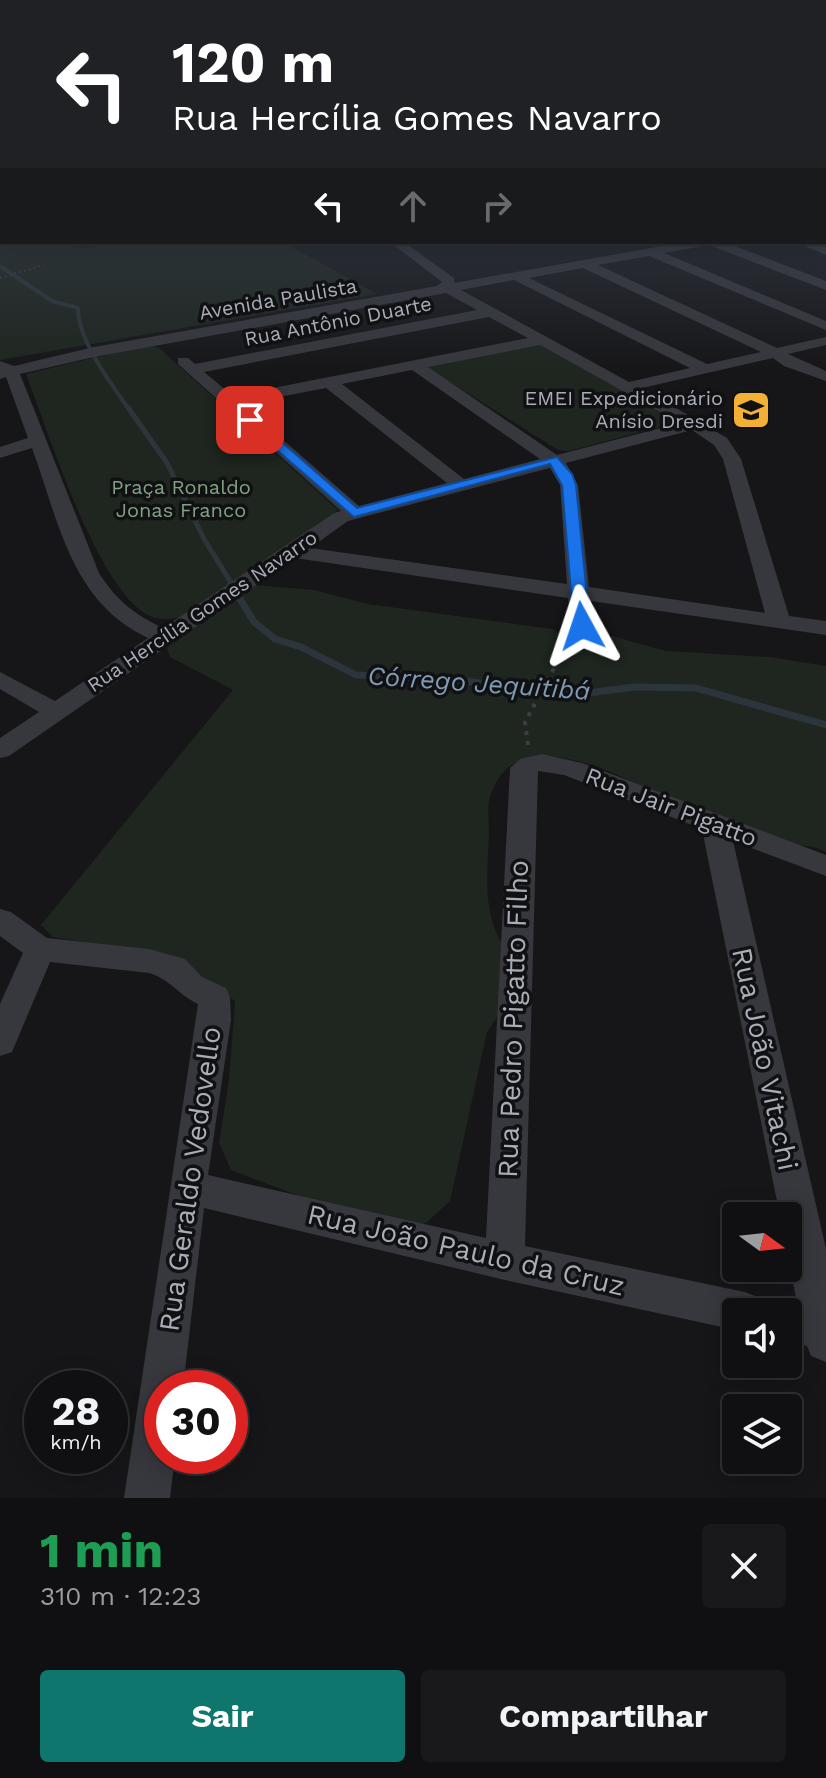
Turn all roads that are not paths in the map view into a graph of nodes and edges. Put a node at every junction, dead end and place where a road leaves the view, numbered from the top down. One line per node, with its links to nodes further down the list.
1 (398, 244): 10 (street)
2 (660, 244): 10 (street, Avenida Paulista)
3 (695, 244): 7 (street, Avenida Paulista)
4 (718, 244): 11 (street)
5 (807, 244): 6 (street)
6 (826, 251)
7 (650, 252): 8 (street, Avenida Paulista); 13 (street)
8 (585, 264): 9 (street, Avenida Paulista); 18 (street)
9 (517, 277): 10 (street, Avenida Paulista); 22 (street)
10 (445, 284): 12 (street); 14 (street, Avenida Paulista)
11 (826, 286)
12 (491, 312): 15 (street); 21 (street, Rua Antônio Duarte)
13 (826, 326)
14 (158, 337): 20 (street, Avenida Paulista); 21 (street)
15 (542, 340): 19 (street); 25 (street)
16 (826, 341): 18 (street)
17 (826, 354): 18 (street)
18 (782, 358): 22 (street); 23 (street); 26 (street)
19 (414, 365): 24 (street); 31 (street)
20 (3, 369): 29 (street)
21 (193, 369): 27 (street)
22 (705, 369): 25 (street)
23 (826, 376)
24 (329, 382): 27 (street); 32 (street)
25 (627, 387): 26 (street)
26 (647, 397): 28 (street)
27 (229, 402): 33 (street)
28 (695, 424): 31 (street, Rua Hercília Gomes Navarro); 36 (street)
29 (37, 441): 30 (street); 38 (street)
30 (0, 453)
31 (553, 460): 32 (street, Rua Hercília Gomes Navarro); 35 (street)
32 (459, 484): 33 (street, Rua Hercília Gomes Navarro)
33 (354, 512): 34 (street, Rua Hercília Gomes Navarro)
34 (290, 551): 35 (street); 38 (street, Rua Hercília Gomes Navarro)
35 (579, 592): 36 (street); 39 (street)
36 (779, 621): 37 (street)
37 (826, 628)
38 (163, 637): 41 (street, Rua Hercília Gomes Navarro)
39 (569, 646)
40 (0, 679): 41 (street)
41 (55, 711): 42 (street, Rua Hercília Gomes Navarro)
42 (0, 750)
43 (526, 770): 44 (street, Rua Jair Pigatto); 50 (street, Rua Pedro Pigatto Filho)
44 (715, 824): 45 (street, Rua Jair Pigatto); 52 (street, Rua João Vitachi)
45 (826, 866)
46 (0, 920): 47 (street, Rua Geraldo Vedovello)
47 (40, 949): 48 (street); 49 (street, Rua Geraldo Vedovello)
48 (0, 1042)
49 (187, 1187): 50 (street, Rua João Paulo da Cruz); 53 (street, Rua Geraldo Vedovello)
50 (505, 1261): 51 (street, Rua João Paulo da Cruz)
51 (722, 1307)
52 (812, 1330)
53 (147, 1498)

